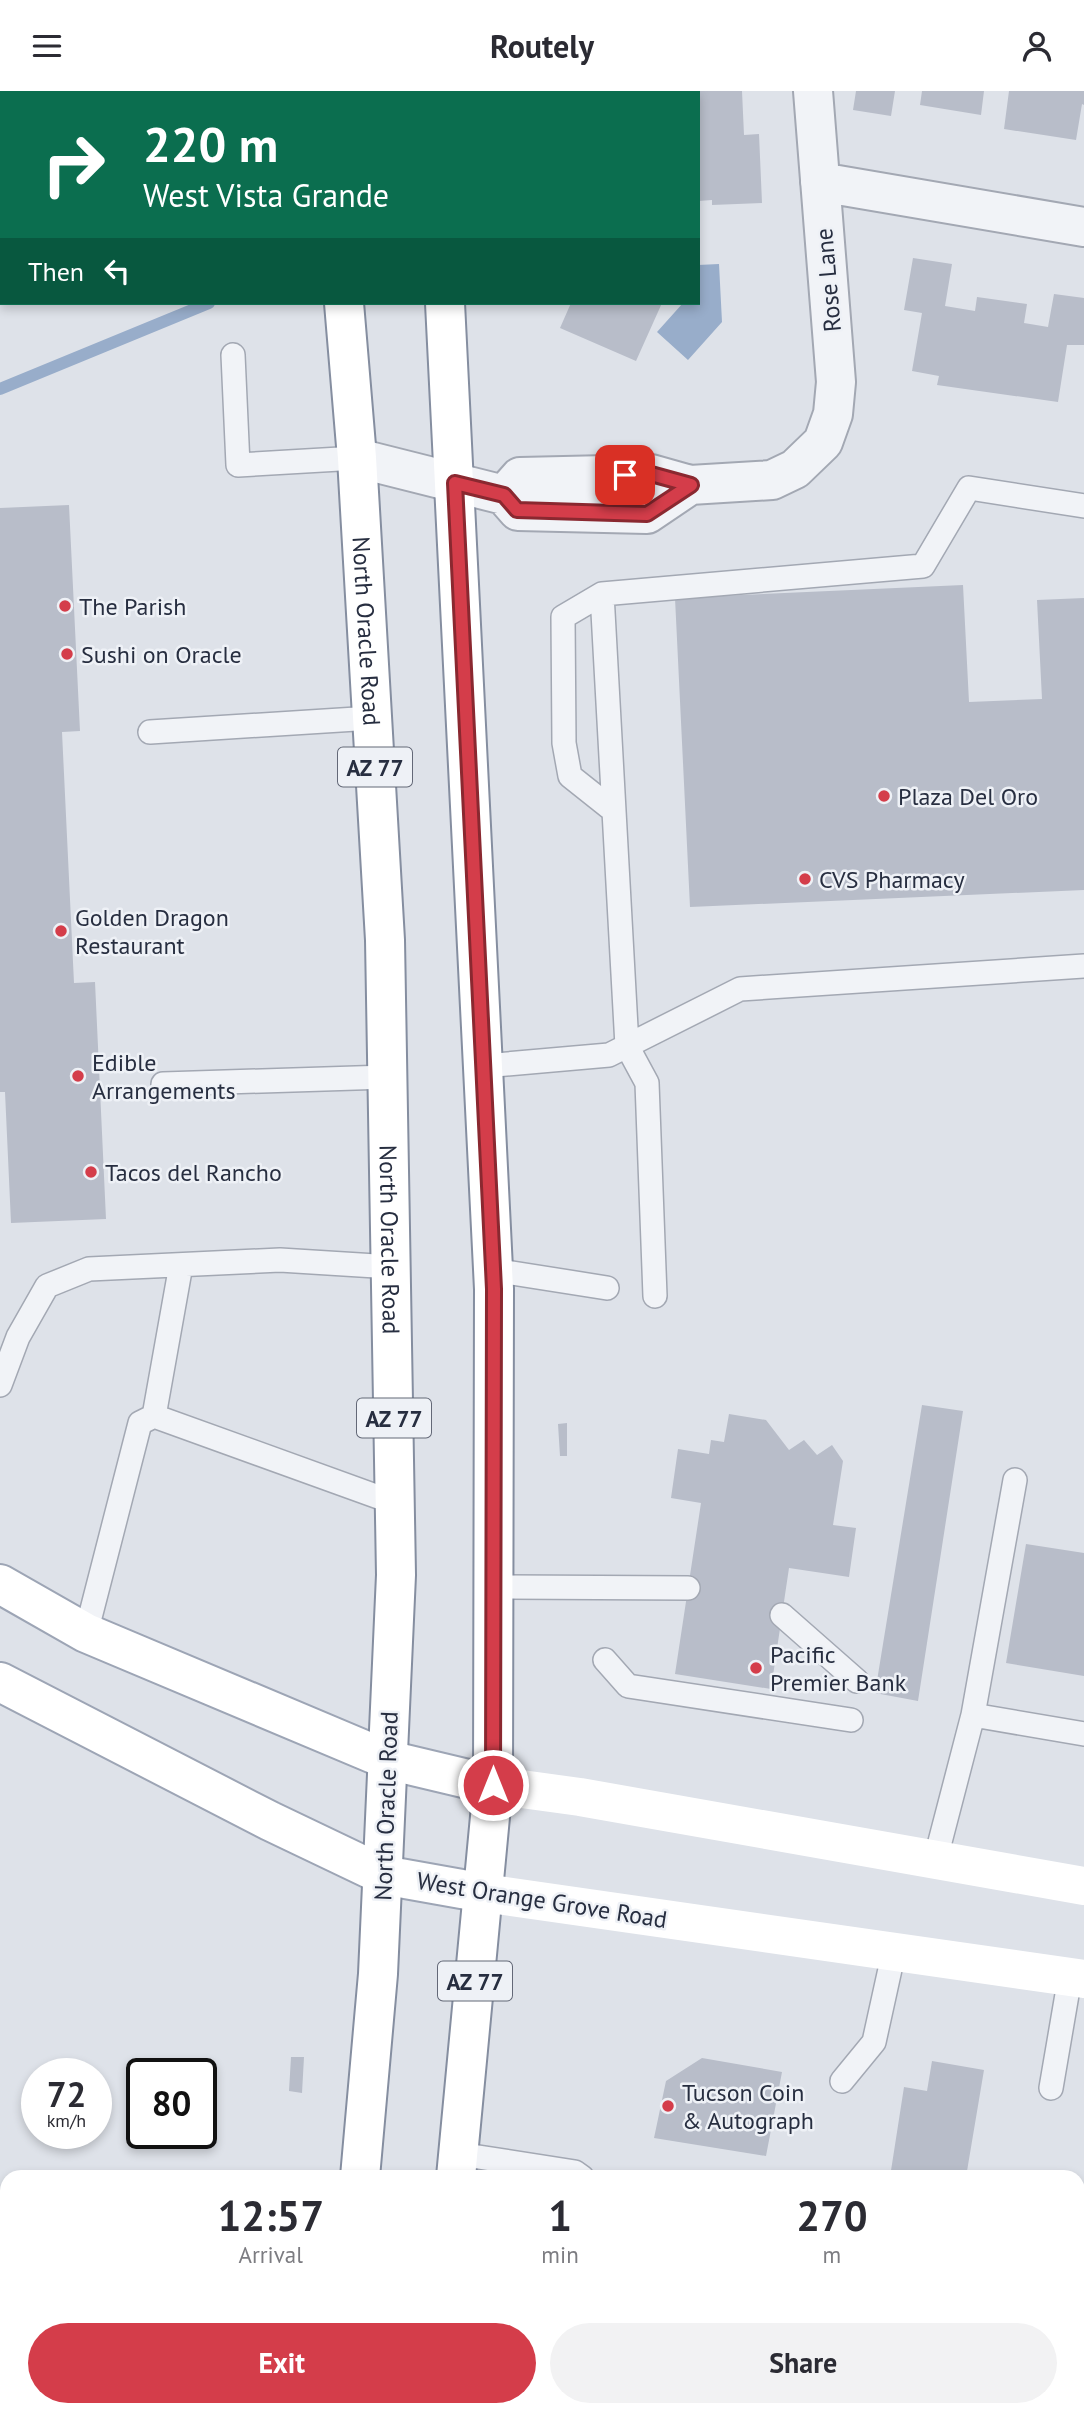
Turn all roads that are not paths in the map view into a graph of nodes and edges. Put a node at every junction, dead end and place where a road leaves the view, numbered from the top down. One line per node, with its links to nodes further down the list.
1 (813, 91): 2 (street, Rose Lane)
2 (820, 182): 3 (street); 8 (street, Rose Lane)
3 (1084, 226)
4 (344, 305): 7 (main road, North Oracle Road / AZ 77)
5 (445, 305): 8 (main road, AZ 77)
6 (233, 355): 7 (lane)
7 (357, 458): 8 (street); 11 (main road, North Oracle Road / AZ 77)
8 (455, 483): 16 (main road, AZ 77)
9 (1084, 506): 10 (lane)
10 (602, 594): 13 (lane); 13 (lane)
11 (372, 718): 12 (lane); 17 (main road, North Oracle Road / AZ 77)
12 (150, 732)
13 (614, 811): 15 (lane)
14 (1084, 966): 15 (lane)
15 (627, 1046): 16 (lane); 23 (lane)
16 (484, 1066): 21 (main road, AZ 77)
17 (387, 1077): 18 (lane); 20 (main road, North Oracle Road / AZ 77)
18 (163, 1084)
19 (181, 1265): 20 (lane); 24 (lane); 25 (lane)
20 (392, 1267): 27 (main road, North Oracle Road / AZ 77)
21 (494, 1270): 22 (lane); 29 (main road, AZ 77)
22 (607, 1289)
23 (655, 1296)
24 (0, 1385)
25 (154, 1416): 27 (lane); 32 (lane)
26 (1015, 1480): 36 (lane)
27 (395, 1503): 39 (main road, North Oracle Road / AZ 77)
28 (0, 1584): 32 (main road)
29 (493, 1587): 30 (lane); 40 (main road, AZ 77)
30 (688, 1588)
31 (782, 1615): 34 (lane)
32 (86, 1633): 39 (main road)
33 (605, 1660): 37 (lane)
34 (858, 1681)
35 (0, 1682): 42 (main road, West Orange Grove Road)
36 (973, 1715): 38 (lane); 41 (lane)
37 (851, 1720)
38 (1084, 1734)
39 (388, 1760): 40 (main road); 42 (main road, North Oracle Road / AZ 77)
40 (493, 1785): 41 (main road); 44 (main road, AZ 77)
41 (935, 1861): 43 (main road)
42 (383, 1875): 44 (main road, West Orange Grove Road); 50 (main road, North Oracle Road / AZ 77)
43 (1084, 1886)
44 (484, 1893): 45 (main road, West Orange Grove Road); 49 (main road, AZ 77)
45 (894, 1951): 46 (main road, West Orange Grove Road); 47 (lane)
46 (1077, 1977): 48 (lane)
47 (842, 2081)
48 (1051, 2088)
49 (458, 2165): 51 (lane)
50 (361, 2170)
51 (542, 2170)

